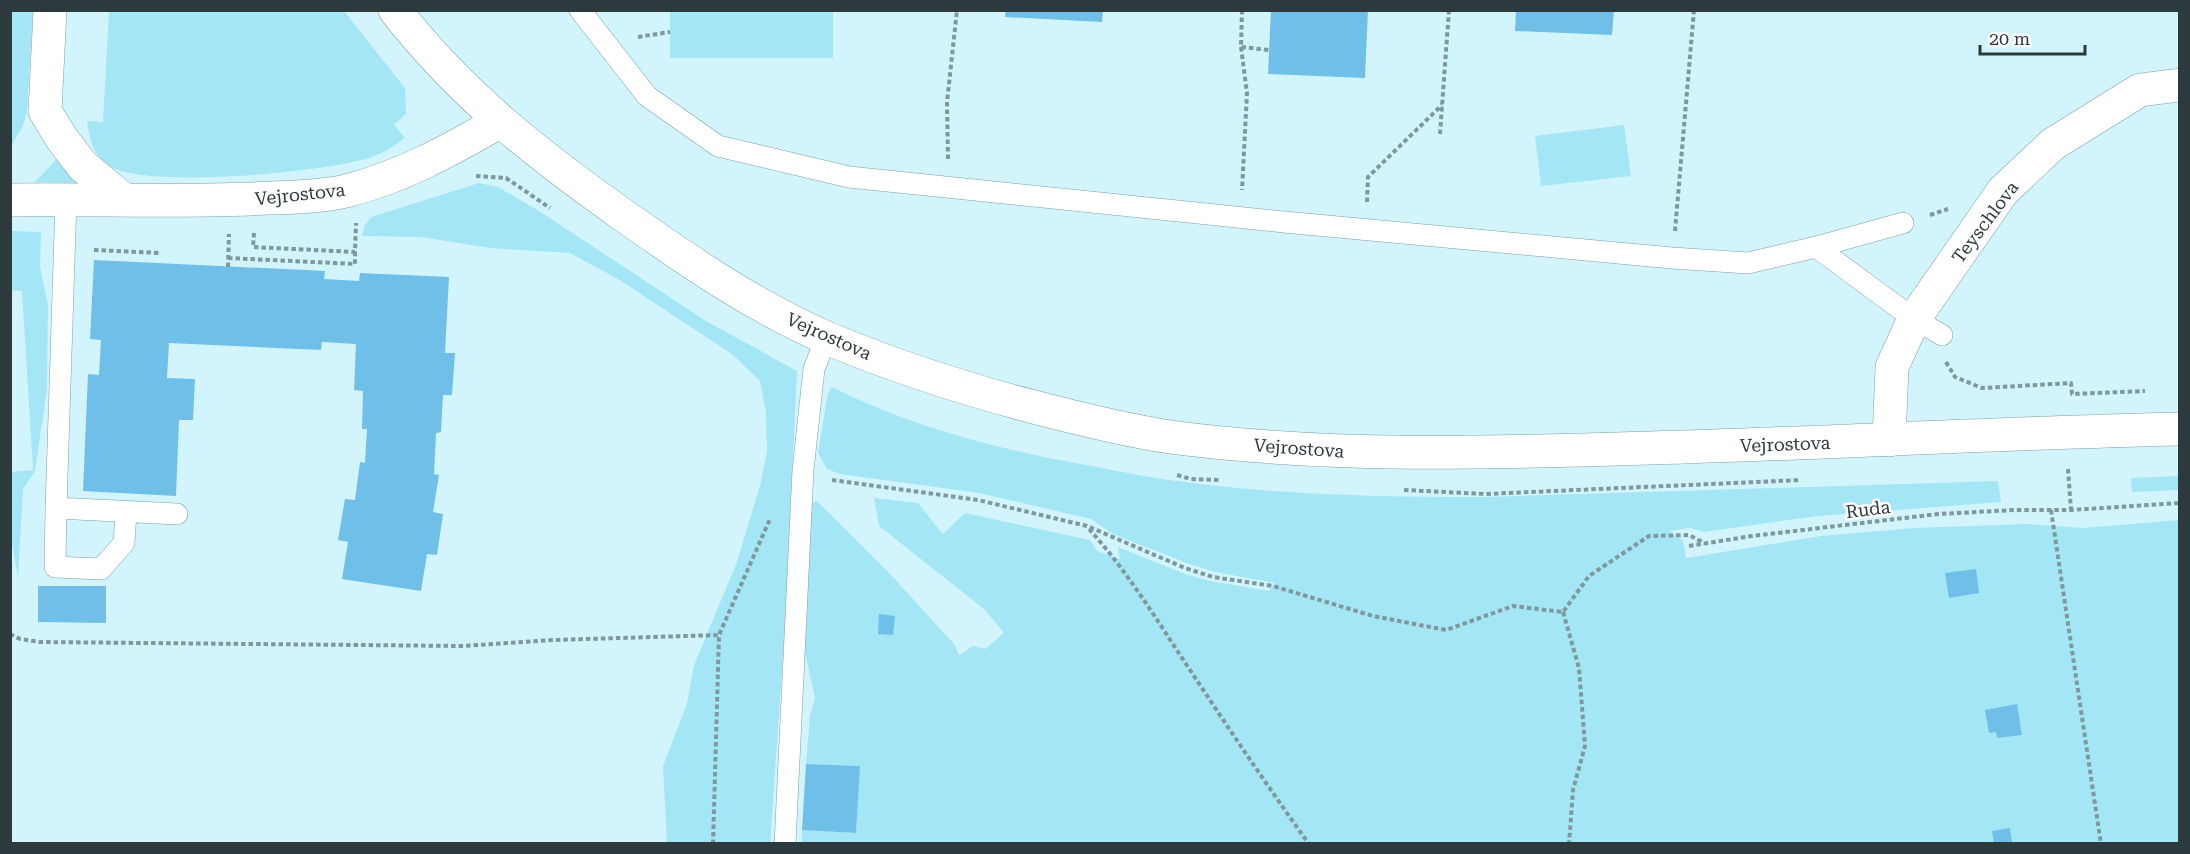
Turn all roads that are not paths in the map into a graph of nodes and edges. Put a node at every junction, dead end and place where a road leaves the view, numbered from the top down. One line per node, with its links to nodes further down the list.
1 (50, 10): 6 (street)
2 (395, 10): 5 (street, Vejrostova)
3 (580, 10): 10 (lane)
4 (2180, 85): 11 (street, Teyschlova)
5 (499, 122): 6 (street, Vejrostova); 13 (street, Vejrostova)
6 (123, 199): 8 (street, Vejrostova)
7 (10, 200): 8 (street, Vejrostova)
8 (66, 200): 16 (lane)
9 (1903, 223): 10 (lane)
10 (1816, 247): 11 (lane)
11 (1914, 319): 12 (lane); 15 (street, Teyschlova)
12 (1942, 335)
13 (826, 338): 15 (street, Vejrostova); 19 (lane)
14 (2180, 429): 15 (street, Vejrostova)
15 (1889, 440)
16 (56, 508): 17 (lane); 17 (lane)
17 (126, 512): 18 (lane)
18 (177, 514)
19 (785, 843)

